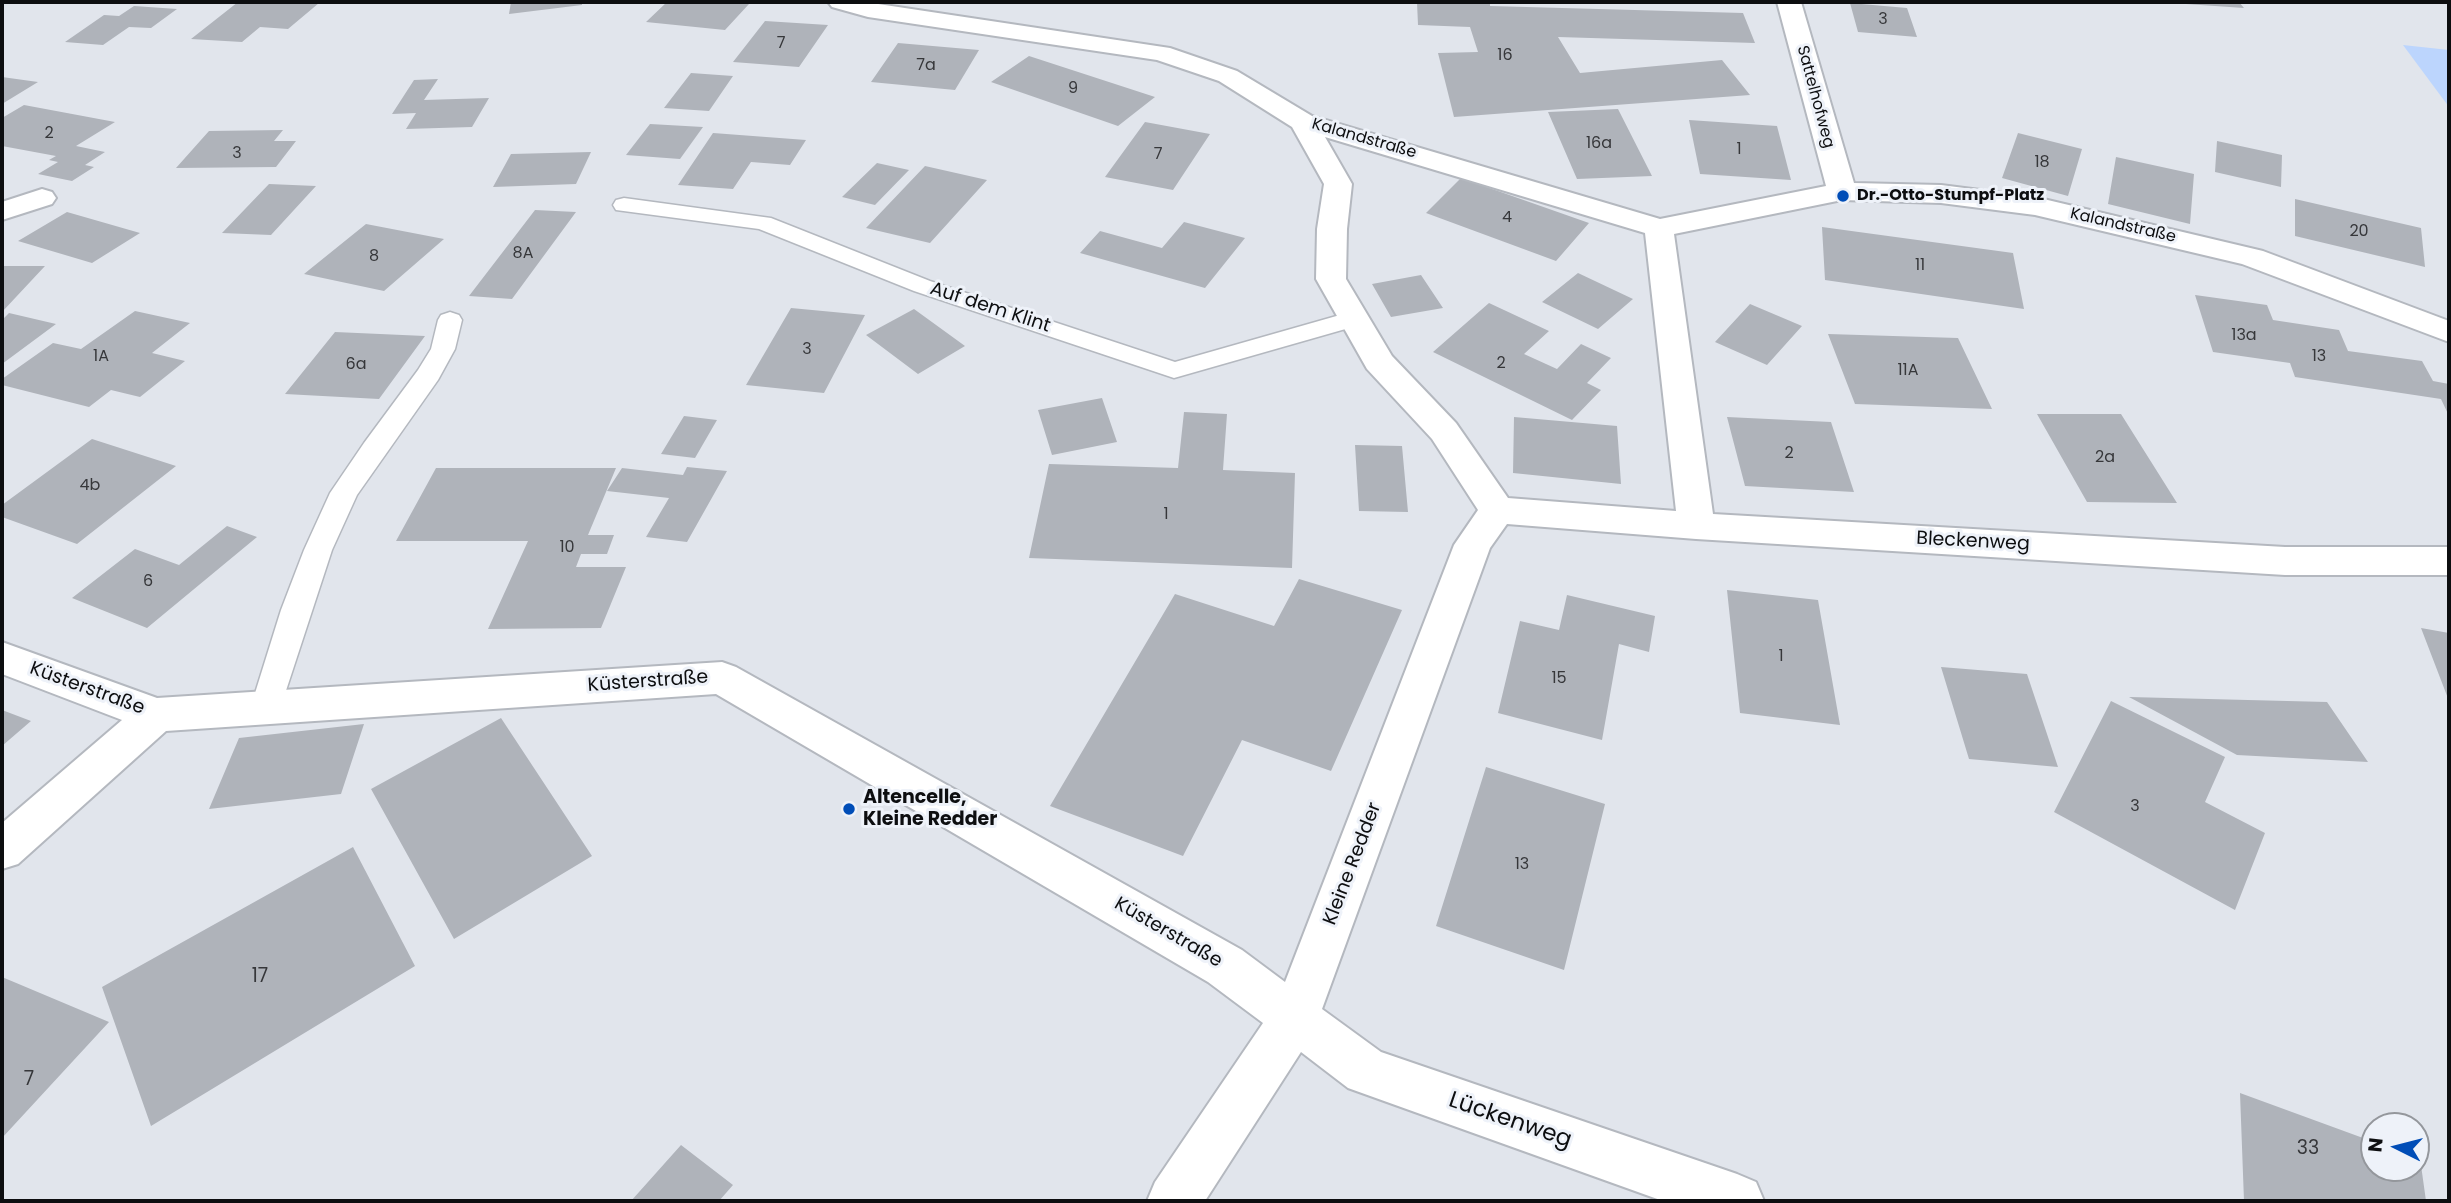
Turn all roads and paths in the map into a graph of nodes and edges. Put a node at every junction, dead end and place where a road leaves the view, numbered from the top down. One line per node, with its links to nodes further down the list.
1 (839, 2): 3 (street, Kalandstraße)
2 (1789, 2): 5 (street, Sattelhofweg)
3 (873, 6): 4 (street, Kalandstraße)
4 (1303, 122): 9 (street, Kalandstraße); 10 (street)
5 (1842, 191): 9 (street, Kalandstraße); 12 (street, Kalandstraße)
6 (42, 198): 8 (street)
7 (624, 205): 10 (lane, Auf dem Klint)
8 (2, 211)
9 (1659, 228): 14 (street)
10 (1354, 319): 13 (street)
11 (450, 320): 17 (lane)
12 (2449, 332)
13 (1497, 510): 14 (street, Bleckenweg); 20 (street, Kleine Redder)
14 (1696, 526): 15 (street, Bleckenweg)
15 (2449, 561)
16 (2, 658): 18 (street, Küsterstraße)
17 (267, 706): 18 (street, Küsterstraße); 20 (street, Küsterstraße)
18 (156, 715): 19 (street)
19 (2, 849)
20 (1294, 1020): 21 (street, Kleine Redder); 22 (street, Lückenweg)
21 (1174, 1201)
22 (1737, 1201)

